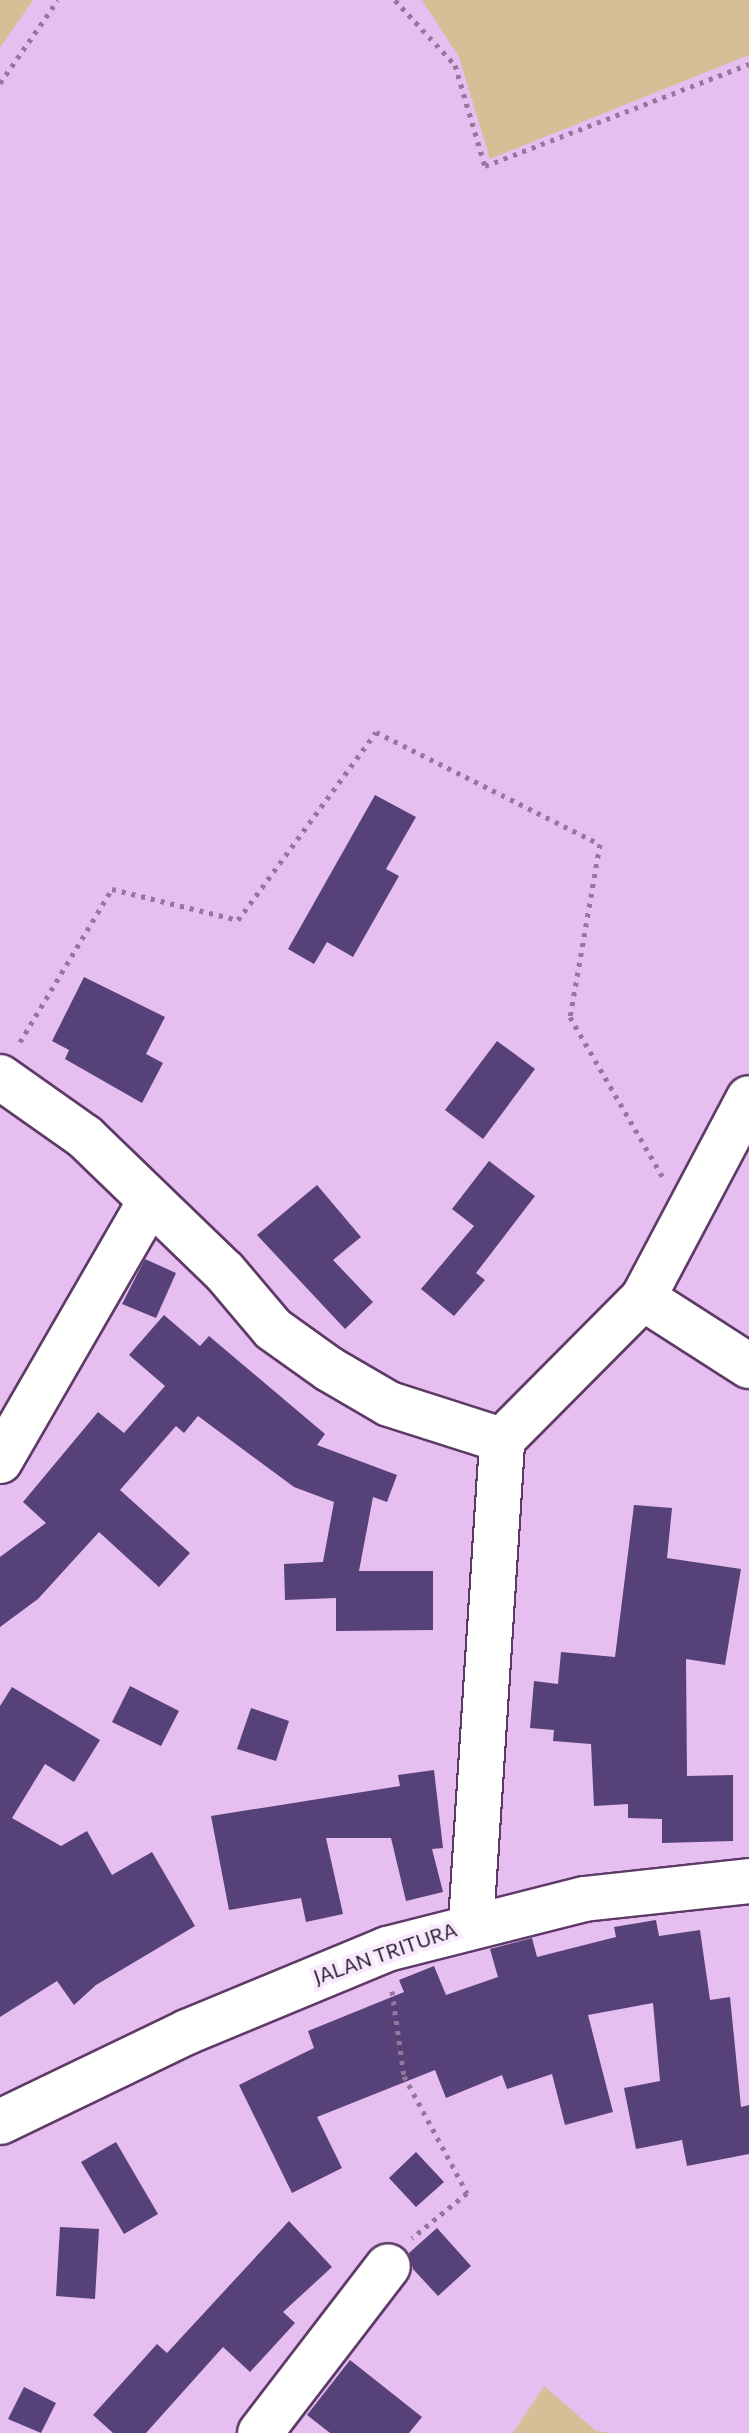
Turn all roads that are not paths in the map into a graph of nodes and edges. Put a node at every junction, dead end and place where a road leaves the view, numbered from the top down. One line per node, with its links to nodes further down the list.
1 (8, 1063): 3 (street)
2 (749, 1098): 4 (street)
3 (149, 1203): 6 (street); 7 (street)
4 (643, 1298): 5 (street); 6 (street)
5 (749, 1366)
6 (502, 1440): 9 (street)
7 (0, 1461)
8 (749, 1881): 9 (street, JALAN TRITURA)
9 (471, 1923): 10 (street, JALAN TRITURA)
10 (0, 2122)
11 (388, 2266): 12 (street)
12 (260, 2433)

